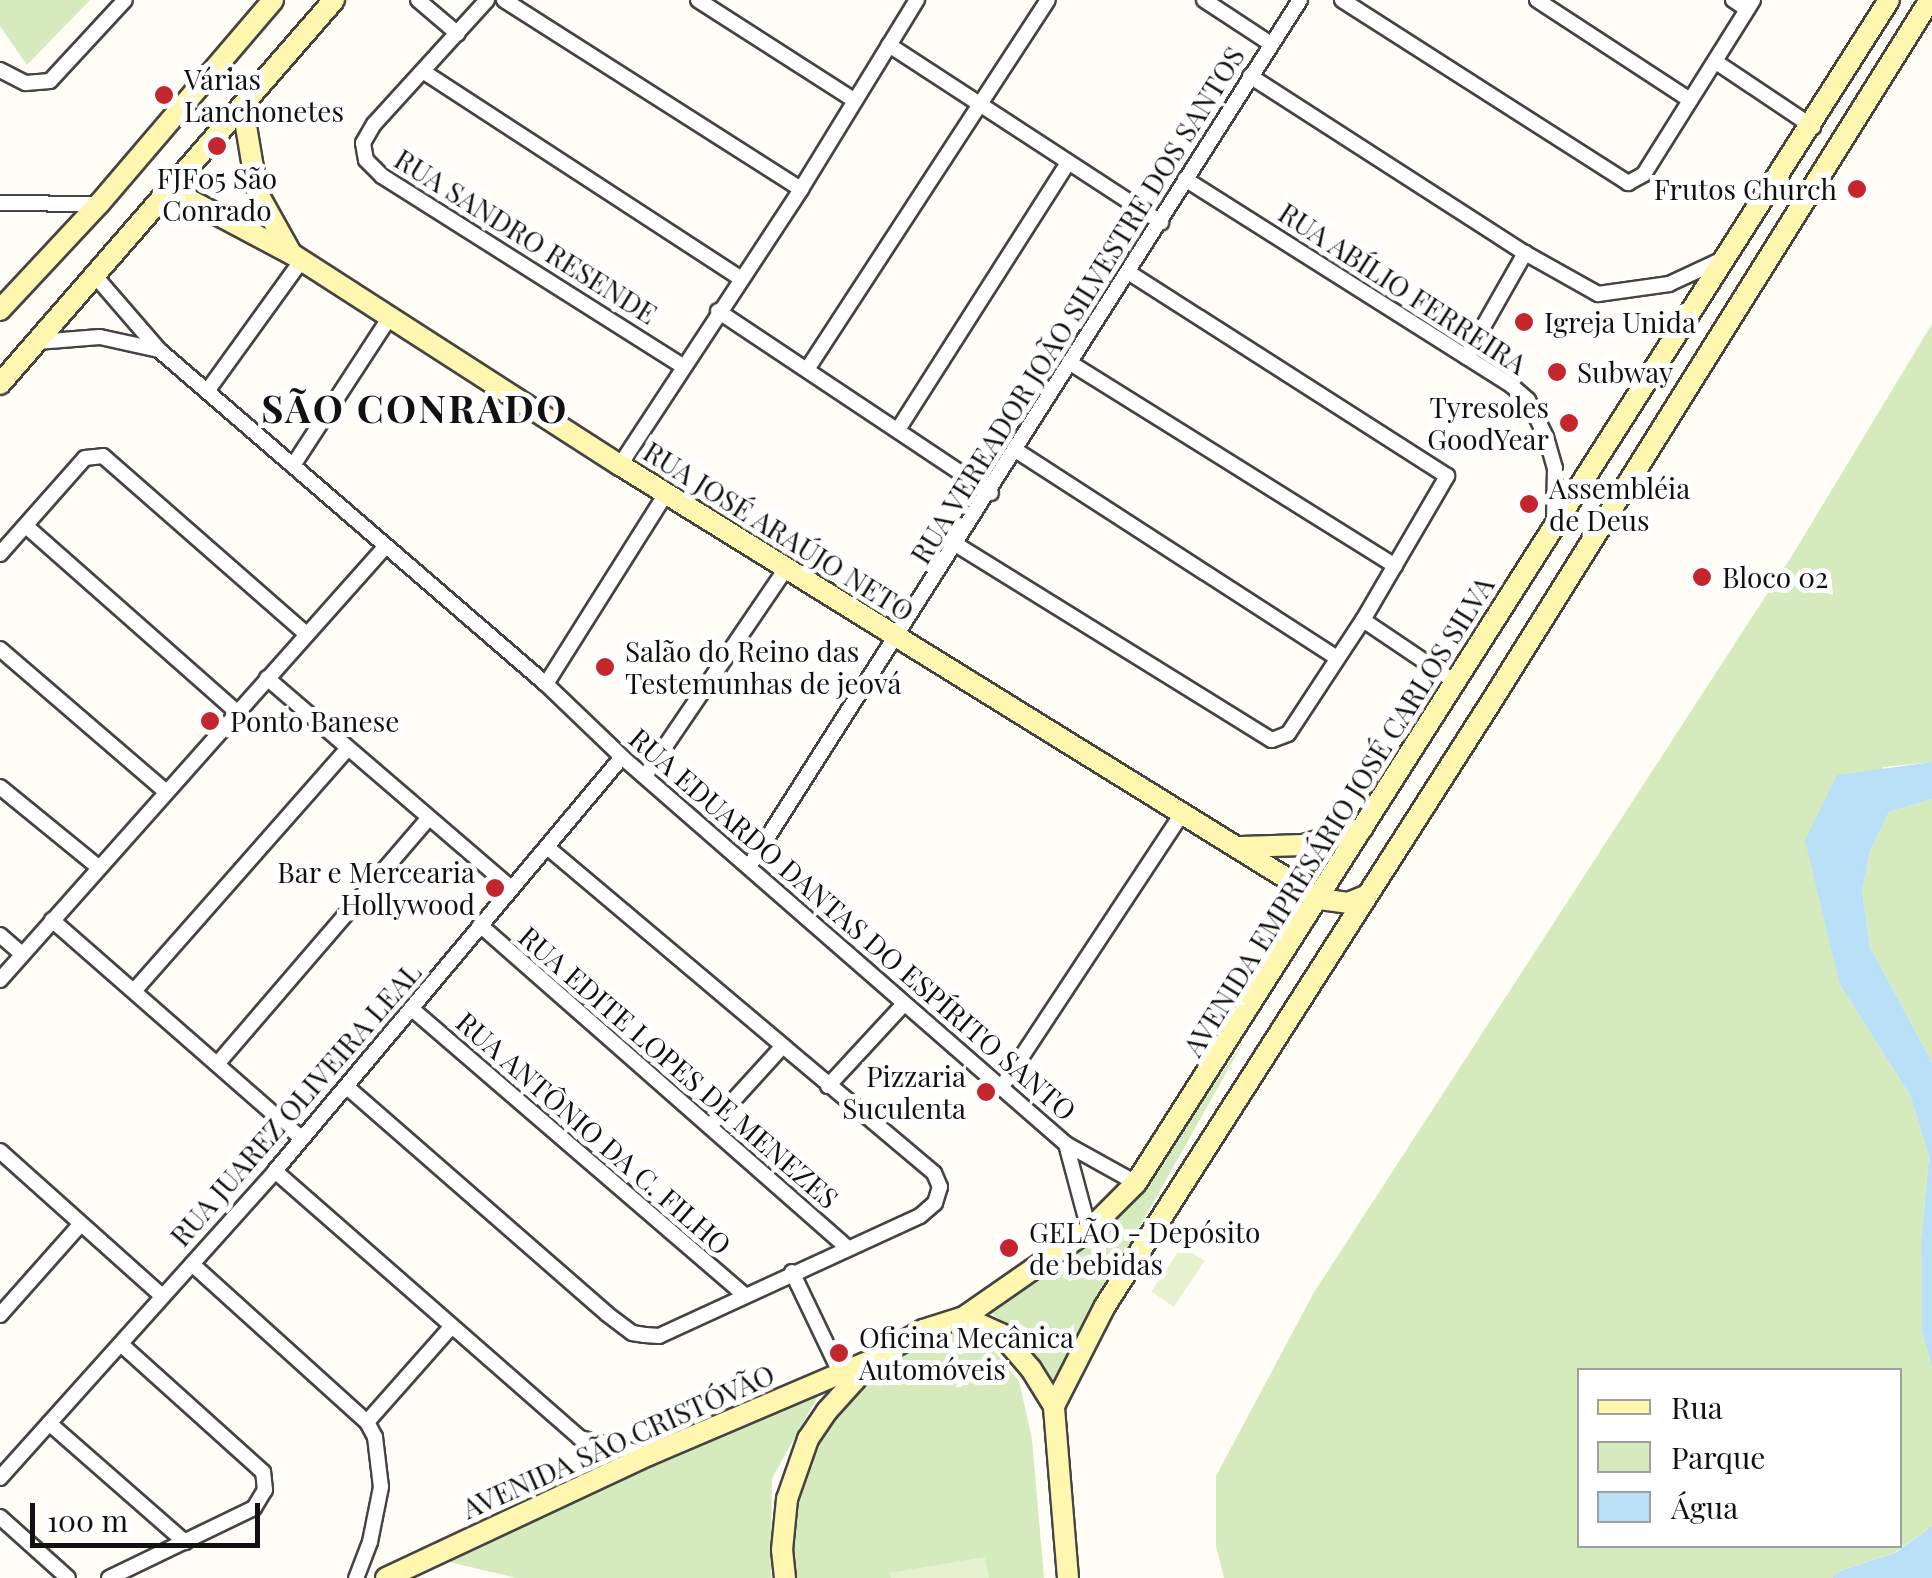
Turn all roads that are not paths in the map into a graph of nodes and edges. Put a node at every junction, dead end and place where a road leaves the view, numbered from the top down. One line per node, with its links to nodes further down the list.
1 (125, 0): 23 (street)
2 (273, 0): 36 (main road)
3 (334, 0): 28 (main road)
4 (418, 0): 19 (street)
5 (487, 0): 19 (street, RUA SANDRO RESENDE)
6 (504, 0): 34 (street)
7 (698, 0): 26 (street)
8 (896, 0): 18 (street)
9 (1048, 0): 29 (street)
10 (1204, 0): 20 (street)
11 (1300, 0): 20 (street, RUA VEREADOR JOÃO SILVESTRE DOS SANTOS)
12 (1342, 0): 27 (street)
13 (1537, 0): 27 (street)
14 (1733, 0): 17 (street)
15 (1890, 0): 30 (main road, AVENIDA EMPRESÁRIO JOSÉ CARLOS SILVA)
16 (1930, 0): 90 (main road)
17 (1750, 4): 22 (street)
18 (914, 5): 21 (street)
19 (458, 34): 24 (street, RUA SANDRO RESENDE)
20 (1272, 44): 25 (street, RUA VEREADOR JOÃO SILVESTRE DOS SANTOS)
21 (889, 45): 26 (street); 29 (street)
22 (1716, 62): 27 (street); 30 (street)
23 (0, 70)
24 (424, 72): 43 (street); 51 (street, RUA SANDRO RESENDE)
25 (1250, 76): 32 (street, RUA VEREADOR JOÃO SILVESTRE DOS SANTOS); 38 (street)
26 (854, 100): 34 (street)
27 (1690, 100)
28 (244, 108): 33 (main road); 39 (main road)
29 (980, 108): 31 (street); 52 (street)
30 (1813, 127): 40 (main road, AVENIDA EMPRESÁRIO JOSÉ CARLOS SILVA)
31 (1066, 164): 37 (street); 55 (street)
32 (1185, 180): 37 (street, RUA VEREADOR JOÃO SILVESTRE DOS SANTOS); 49 (street, RUA ABÍLIO FERREIRA)
33 (169, 189): 39 (main road, RUA JOSÉ ARAÚJO NETO); 42 (main road)
34 (801, 189): 43 (street)
35 (0, 203): 36 (street)
36 (98, 204): 44 (main road)
37 (1160, 222): 41 (street, RUA VEREADOR JOÃO SILVESTRE DOS SANTOS)
38 (1525, 253): 40 (street); 49 (street)
39 (296, 258): 46 (main road, RUA JOSÉ ARAÚJO NETO); 54 (street)
40 (1725, 258): 62 (main road, AVENIDA EMPRESÁRIO JOSÉ CARLOS SILVA)
41 (1129, 273): 50 (street, RUA VEREADOR JOÃO SILVESTRE DOS SANTOS); 66 (street)
42 (96, 278): 47 (main road); 48 (street)
43 (740, 278): 45 (street)
44 (0, 310)
45 (718, 311): 51 (street); 52 (street)
46 (389, 318): 57 (street); 58 (main road, RUA JOSÉ ARAÚJO NETO)
47 (37, 342): 48 (street, RUA EDUARDO DANTAS DO ESPÍRITO SANTO); 53 (main road)
48 (160, 350): 54 (street, RUA EDUARDO DANTAS DO ESPÍRITO SANTO)
49 (1466, 357): 62 (street, RUA ABÍLIO FERREIRA)
50 (1072, 364): 56 (street, RUA VEREADOR JOÃO SILVESTRE DOS SANTOS); 66 (street)
51 (684, 366): 58 (street)
52 (808, 368): 55 (street)
53 (0, 384)
54 (208, 390): 57 (street, RUA EDUARDO DANTAS DO ESPÍRITO SANTO)
55 (899, 428): 60 (street)
56 (1017, 451): 60 (street, RUA VEREADOR JOÃO SILVESTRE DOS SANTOS); 72 (street)
57 (294, 464): 64 (street, RUA EDUARDO DANTAS DO ESPÍRITO SANTO)
58 (620, 465): 59 (main road, RUA JOSÉ ARAÚJO NETO)
59 (667, 492): 67 (main road, RUA JOSÉ ARAÚJO NETO); 75 (street)
60 (991, 493): 63 (street, RUA VEREADOR JOÃO SILVESTRE DOS SANTOS)
61 (27, 527): 65 (street); 69 (street); 76 (street)
62 (1553, 530): 74 (main road, AVENIDA EMPRESÁRIO JOSÉ CARLOS SILVA)
63 (957, 546): 70 (street, RUA VEREADOR JOÃO SILVESTRE DOS SANTOS); 72 (street)
64 (385, 547): 69 (street); 75 (street, RUA EDUARDO DANTAS DO ESPÍRITO SANTO)
65 (0, 554)
66 (1396, 566): 68 (street)
67 (786, 567): 70 (main road, RUA JOSÉ ARAÚJO NETO); 79 (street)
68 (1363, 620): 72 (street); 74 (street)
69 (305, 633): 73 (street)
70 (894, 635): 82 (main road, RUA JOSÉ ARAÚJO NETO); 87 (street, RUA VEREADOR JOÃO SILVESTRE DOS SANTOS)
71 (0, 650): 81 (street)
72 (1338, 658)
73 (267, 678): 76 (street); 77 (street)
74 (1456, 682): 84 (main road, AVENIDA EMPRESÁRIO JOSÉ CARLOS SILVA)
75 (546, 684): 78 (street, RUA EDUARDO DANTAS DO ESPÍRITO SANTO)
76 (236, 711): 81 (street)
77 (347, 749): 83 (street); 97 (street)
78 (622, 757): 79 (street, RUA EDUARDO DANTAS DO ESPÍRITO SANTO); 85 (street, RUA JUAREZ OLIVEIRA LEAL)
79 (645, 776): 87 (street, RUA EDUARDO DANTAS DO ESPÍRITO SANTO)
80 (0, 787): 88 (street)
81 (165, 791): 88 (street)
82 (1182, 814): 86 (main road, RUA JOSÉ ARAÚJO NETO); 102 (street)
83 (428, 819): 89 (street); 101 (street)
84 (1363, 828): 86 (main road); 91 (main road, AVENIDA EMPRESÁRIO JOSÉ CARLOS SILVA)
85 (547, 847): 89 (street, RUA JUAREZ OLIVEIRA LEAL); 100 (street)
86 (1241, 847): 91 (main road, RUA JOSÉ ARAÚJO NETO)
87 (750, 865): 98 (street, RUA EDUARDO DANTAS DO ESPÍRITO SANTO)
88 (98, 866): 92 (street)
89 (511, 888): 93 (street, RUA JUAREZ OLIVEIRA LEAL)
90 (1365, 896): 91 (main road); 124 (main road)
91 (1320, 899): 110 (main road, AVENIDA EMPRESÁRIO JOSÉ CARLOS SILVA)
92 (52, 920): 95 (street); 97 (street)
93 (480, 925): 99 (street, RUA JUAREZ OLIVEIRA LEAL); 105 (street, RUA EDITE LOPES DE MENEZES)
94 (0, 936): 95 (street)
95 (22, 954): 96 (street)
96 (0, 980)
97 (134, 991): 101 (street)
98 (904, 1004): 102 (street, RUA EDUARDO DANTAS DO ESPÍRITO SANTO); 103 (street)
99 (412, 1009): 104 (street, RUA JUAREZ OLIVEIRA LEAL); 116 (street, RUA ANTÔNIO DA C. FILHO)
100 (781, 1048): 103 (street); 105 (street)
101 (218, 1063): 106 (street)
102 (1003, 1085): 107 (street, RUA EDUARDO DANTAS DO ESPÍRITO SANTO)
103 (828, 1086): 113 (street)
104 (347, 1087): 106 (street, RUA JUAREZ OLIVEIRA LEAL); 116 (street)
105 (710, 1126): 113 (street, RUA EDITE LOPES DE MENEZES)
106 (302, 1139): 109 (street, RUA JUAREZ OLIVEIRA LEAL)
107 (1066, 1144): 110 (street, RUA EDUARDO DANTAS DO ESPÍRITO SANTO); 112 (street, RUA EDUARDO DANTAS DO ESPÍRITO SANTO)
108 (0, 1152): 111 (street)
109 (275, 1171): 114 (street, RUA JUAREZ OLIVEIRA LEAL); 120 (street)
110 (1136, 1183): 112 (main road, AVENIDA EMPRESÁRIO JOSÉ CARLOS SILVA)
111 (80, 1225): 117 (street); 118 (street)
112 (1089, 1230): 119 (main road, AVENIDA EMPRESÁRIO JOSÉ CARLOS SILVA)
113 (846, 1247): 115 (street)
114 (192, 1264): 117 (street, RUA JUAREZ OLIVEIRA LEAL); 125 (street)
115 (792, 1272): 116 (street); 123 (street)
116 (743, 1294)
117 (161, 1296): 121 (street, RUA JUAREZ OLIVEIRA LEAL)
118 (0, 1314)
119 (964, 1317): 122 (main road, AVENIDA EMPRESÁRIO JOSÉ CARLOS SILVA); 124 (main road)
120 (451, 1327): 125 (street); 127 (street)
121 (121, 1344): 126 (street, RUA JUAREZ OLIVEIRA LEAL); 130 (street)
122 (874, 1359): 123 (main road, AVENIDA SÃO CRISTÓVÃO); 136 (main road, AVENIDA EMPRESÁRIO JOSÉ CARLOS SILVA)
123 (840, 1372): 127 (main road, AVENIDA SÃO CRISTÓVÃO)
124 (1054, 1406): 137 (main road)
125 (367, 1422): 134 (street)
126 (49, 1423): 128 (street, RUA JUAREZ OLIVEIRA LEAL); 130 (street)
127 (649, 1455): 135 (main road, AVENIDA SÃO CRISTÓVÃO)
128 (0, 1478)
129 (0, 1517): 132 (street)
130 (186, 1542): 131 (street)
131 (131, 1573): 133 (street)
132 (68, 1578)
133 (108, 1578)
134 (356, 1578)
135 (386, 1578)
136 (785, 1578)
137 (1068, 1578)

